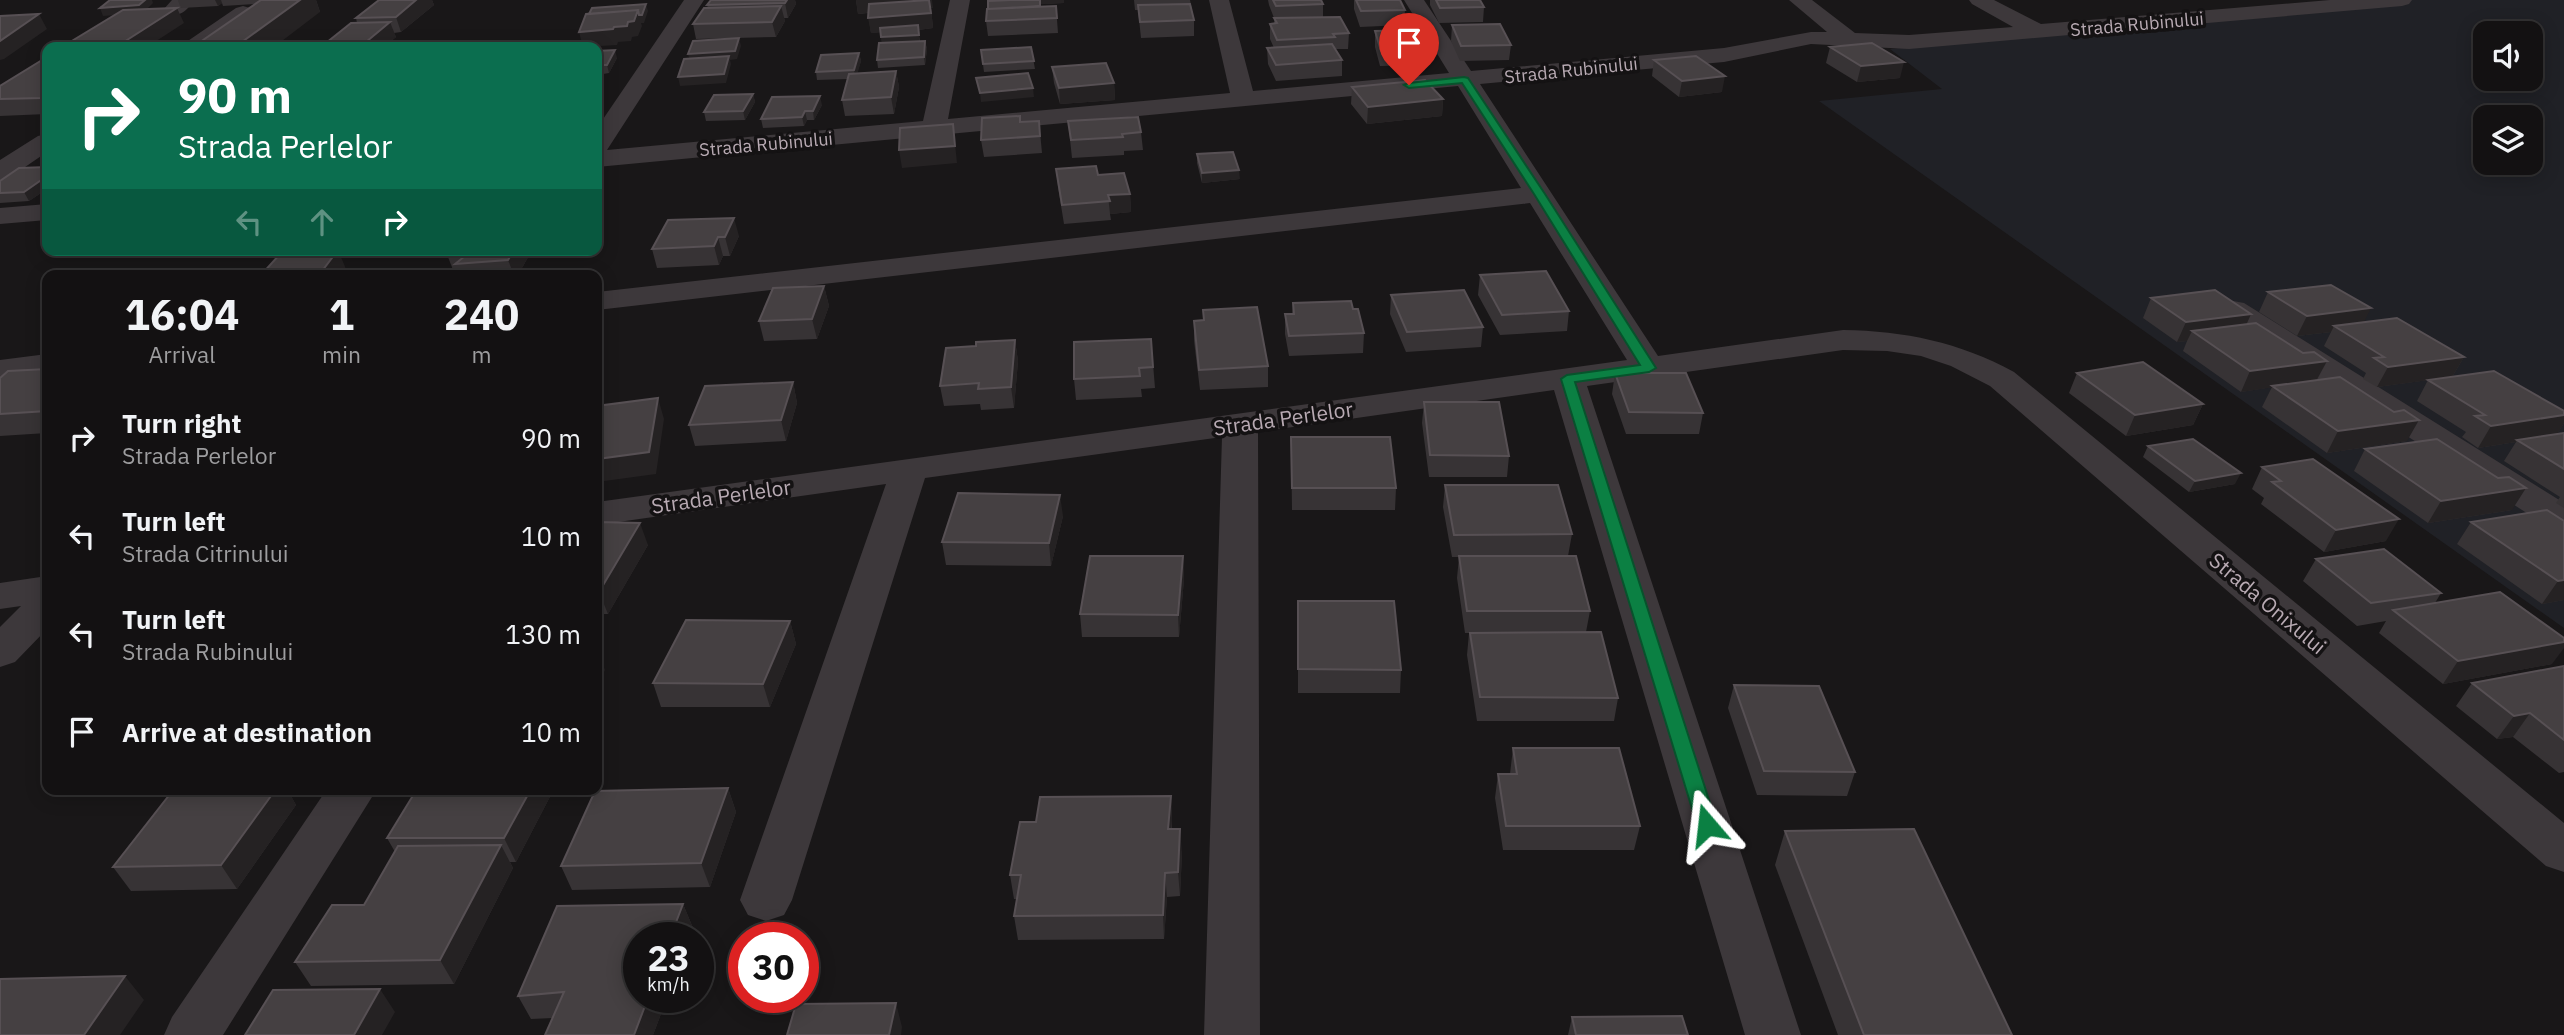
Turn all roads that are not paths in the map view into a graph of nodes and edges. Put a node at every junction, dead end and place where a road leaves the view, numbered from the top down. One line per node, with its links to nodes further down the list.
1 (694, 0): 17 (street)
2 (960, 0): 16 (street)
3 (1219, 0): 15 (street)
4 (1414, 0): 14 (street)
5 (1799, 0): 12 (street)
6 (1979, 0): 11 (street, Strada Rubinului)
7 (2402, 0): 10 (street, Strada Rubinului)
8 (2097, 5): 10 (street)
9 (243, 12): 13 (street)
10 (2140, 23): 11 (street, Strada Rubinului)
11 (2039, 32): 12 (street, Strada Rubinului)
12 (1849, 39): 14 (street, Strada Rubinului)
13 (198, 42)
14 (1464, 80): 15 (street, Strada Rubinului); 21 (street)
15 (1243, 100): 16 (street, Strada Rubinului)
16 (934, 128): 19 (street, Strada Rubinului)
17 (602, 138)
18 (42, 144): 20 (street)
19 (602, 159)
20 (0, 172)
21 (1540, 194): 24 (street); 28 (street)
22 (42, 212): 23 (street)
23 (0, 216)
24 (602, 300)
25 (2233, 310): 34 (street)
26 (1968, 359): 28 (street, Strada Perlelor); 40 (street, Strada Onixului)
27 (42, 365): 29 (street)
28 (1649, 368): 30 (street, Strada Perlelor)
29 (0, 370)
30 (1567, 379): 31 (street, Strada Perlelor); 44 (street)
31 (1240, 423): 32 (street, Strada Perlelor); 43 (street)
32 (911, 469): 33 (street, Strada Perlelor); 41 (street)
33 (602, 512)
34 (2564, 520)
35 (42, 590): 36 (street)
36 (0, 596)
37 (42, 610): 38 (street)
38 (0, 652)
39 (350, 795): 42 (street)
40 (2564, 852)
41 (766, 900)
42 (192, 1035)
43 (1232, 1035)
44 (1773, 1035)

